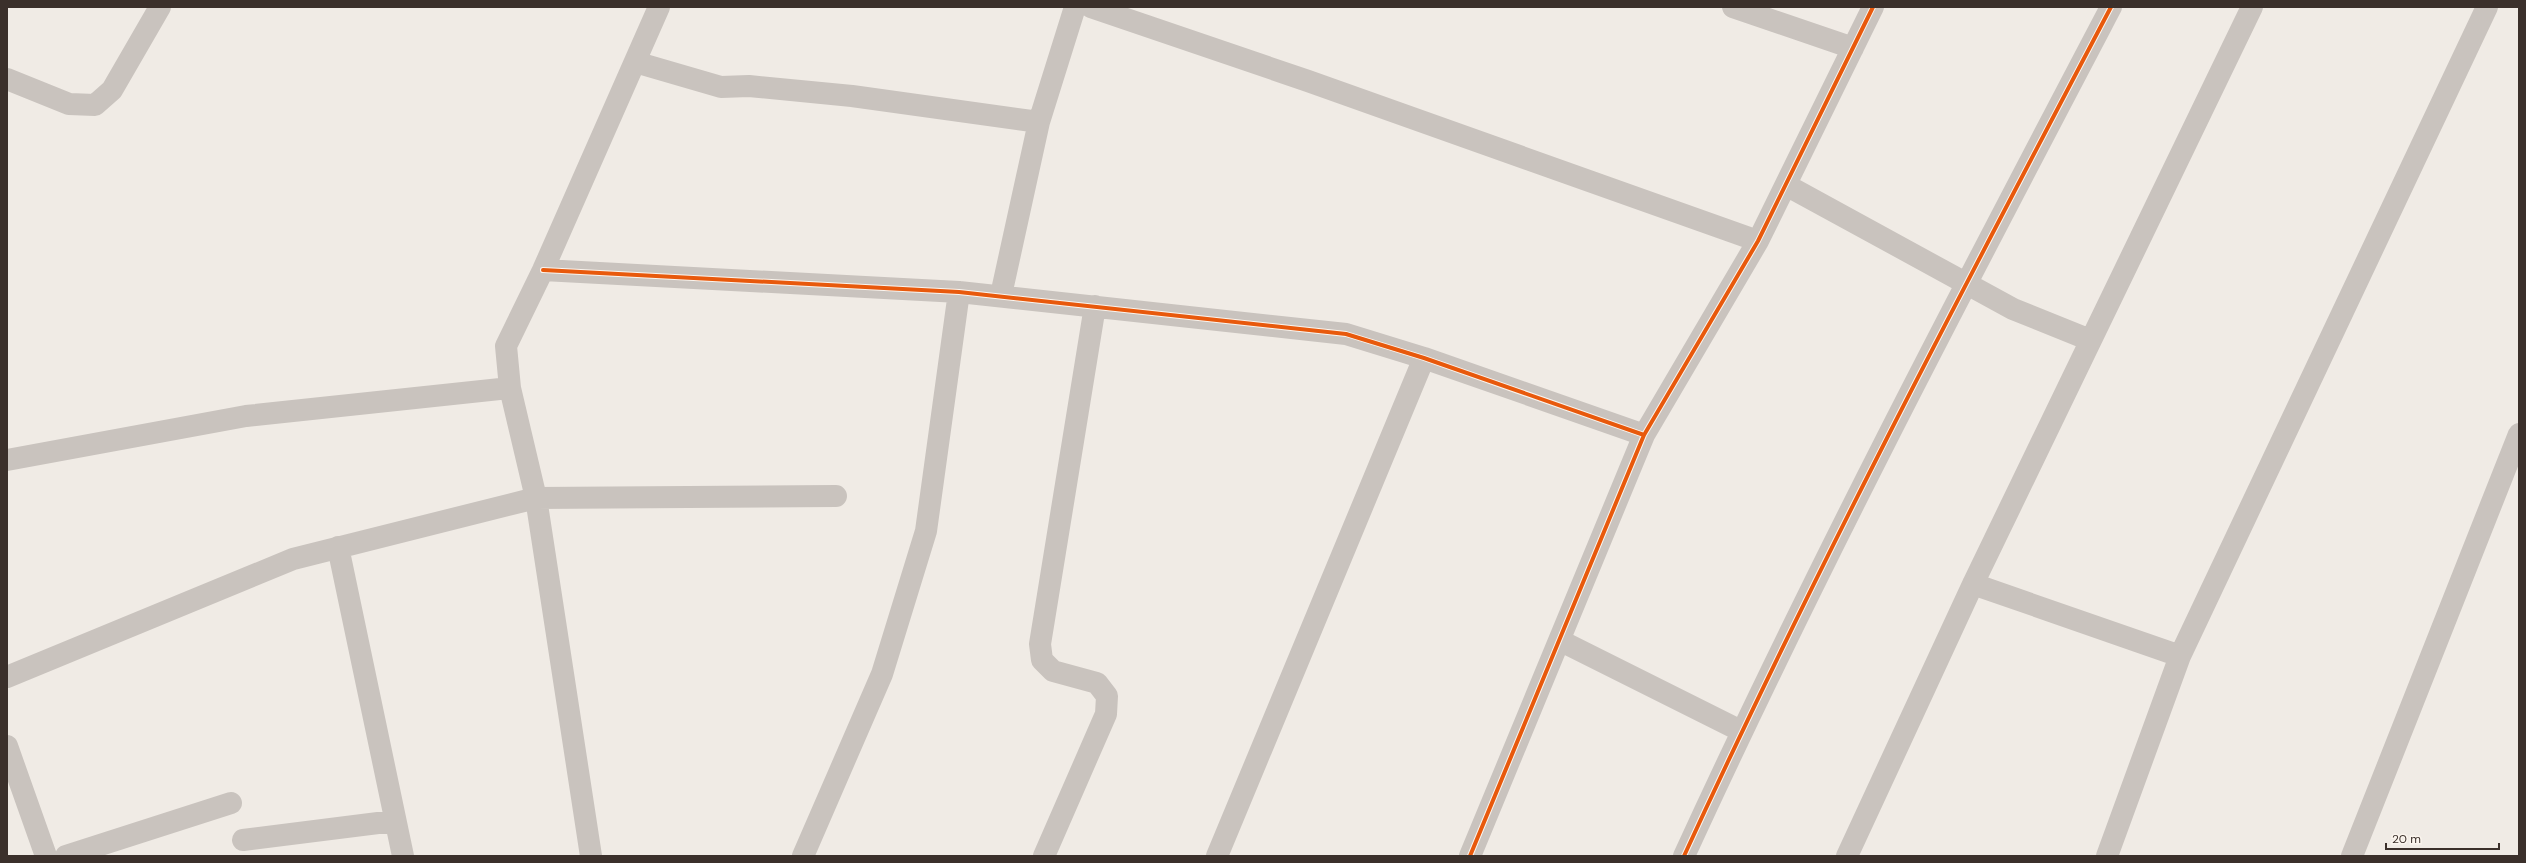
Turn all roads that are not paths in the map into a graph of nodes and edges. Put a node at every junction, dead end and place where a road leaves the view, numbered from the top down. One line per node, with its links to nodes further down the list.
1 (160, 7): 12 (street)
2 (659, 7): 11 (street)
3 (1075, 7): 13 (street)
4 (1091, 7): 15 (street)
5 (1734, 7): 10 (street)
6 (1873, 7): 10 (street)
7 (2111, 7): 17 (street)
8 (2252, 7): 21 (street)
9 (2487, 7): 32 (street)
10 (1853, 48): 14 (street)
11 (635, 62): 13 (street); 16 (street)
12 (7, 79)
13 (1039, 122): 19 (street)
14 (1786, 185): 15 (street); 17 (street)
15 (1758, 241): 25 (street)
16 (542, 270): 18 (street); 23 (street)
17 (1967, 283): 21 (street); 34 (street)
18 (959, 292): 19 (street); 43 (street)
19 (1001, 295): 20 (street)
20 (1095, 306): 22 (street); 44 (street)
21 (2090, 340): 30 (street)
22 (1424, 358): 25 (street); 45 (street)
23 (510, 388): 26 (street); 28 (street)
24 (2519, 434): 50 (street)
25 (1644, 435): 31 (street)
26 (7, 460)
27 (836, 496): 28 (street)
28 (536, 498): 29 (street); 42 (street)
29 (338, 546): 33 (street); 37 (street)
30 (1973, 584): 32 (street); 48 (street)
31 (1561, 641): 34 (street); 46 (street)
32 (2180, 656): 49 (street)
33 (7, 677)
34 (1742, 731): 47 (street)
35 (7, 746): 39 (street)
36 (231, 802): 40 (street)
37 (394, 821): 38 (street); 41 (street)
38 (243, 840)
39 (46, 856)
40 (66, 856)
41 (403, 856)
42 (591, 856)
43 (803, 856)
44 (1044, 856)
45 (1217, 856)
46 (1470, 856)
47 (1684, 856)
48 (1847, 856)
49 (2107, 856)
50 (2352, 856)

